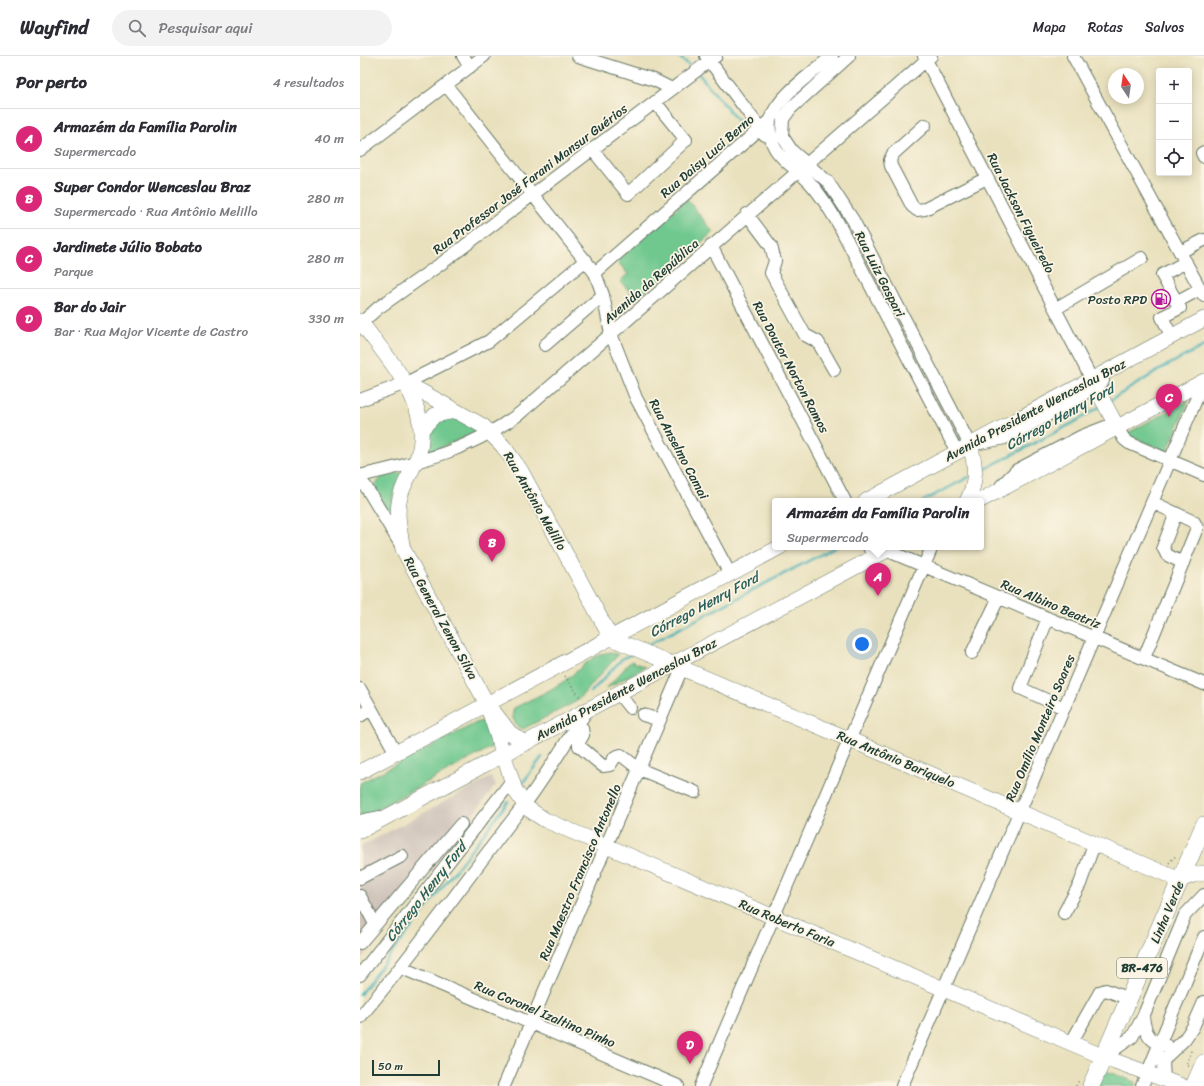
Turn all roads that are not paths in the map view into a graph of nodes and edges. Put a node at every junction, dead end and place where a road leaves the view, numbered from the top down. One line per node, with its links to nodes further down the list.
1 (463, 56): 9 (street)
2 (484, 56): 9 (street)
3 (578, 56): 11 (street)
4 (832, 56): 13 (street, Rua Daisy Luci Berno)
5 (849, 56): 19 (street, Rua Luiz Gaspari)
6 (1073, 56): 26 (street)
7 (927, 57): 19 (street, Avenida da República); 21 (street, Rua Jackson Figueiredo)
8 (705, 63): 11 (street, Rua Professor José Farani Mansur Guérios); 15 (street, Rua Luiz Gaspari)
9 (470, 67): 10 (street)
10 (446, 85): 18 (street); 22 (street, Rua Anselmo Camai)
11 (672, 89): 12 (street, Rua Professor José Farani Mansur Guérios)
12 (655, 102): 17 (street, Rua Professor José Farani Mansur Guérios); 17 (street)
13 (770, 120): 15 (street, Rua Daisy Luci Berno); 16 (street)
14 (925, 125): 21 (street)
15 (760, 129): 16 (street, Rua Luiz Gaspari); 29 (street, Rua Daisy Luci Berno)
16 (772, 144): 20 (street, Rua Luiz Gaspari)
17 (592, 149): 22 (street, Rua Professor José Farani Mansur Guérios)
18 (360, 150)
19 (806, 162): 20 (street, Avenida da República); 50 (street, Rua Luiz Gaspari)
20 (797, 171): 23 (street, Avenida da República); 50 (street, Rua Luiz Gaspari)
21 (987, 178): 33 (street, Rua Jackson Figueiredo)
22 (533, 194): 28 (street, Rua Anselmo Camai); 35 (street, Rua Professor José Farani Mansur Guérios)
23 (747, 214): 25 (street, Avenida da República); 40 (street)
24 (1204, 241): 26 (street)
25 (712, 246): 37 (street, Avenida da República); 57 (street, Rua Doutor Norton Ramos)
26 (1183, 257): 30 (street); 32 (street)
27 (1142, 258): 33 (street)
28 (586, 260): 29 (street, Rua Anselmo Camai); 43 (street)
29 (595, 273): 31 (street, Rua Anselmo Camai)
30 (1202, 293): 32 (street)
31 (603, 295): 37 (street, Rua Anselmo Camai); 39 (street)
32 (1178, 305): 36 (street); 38 (street)
33 (1055, 309): 44 (street, Rua Jackson Figueiredo)
34 (1204, 319): 36 (main road, Avenida Presidente Wenceslau Braz)
35 (360, 323): 43 (main road)
36 (1197, 327): 38 (main road, Avenida Presidente Wenceslau Braz); 44 (street)
37 (611, 334): 49 (street, Avenida da República); 69 (street, Rua Anselmo Camai)
38 (1172, 337): 44 (main road, Avenida Presidente Wenceslau Braz)
39 (545, 345)
40 (834, 370)
41 (1204, 375): 47 (street)
42 (1204, 381): 47 (main road); 51 (street, Rua Omílio Monteiro Soares)
43 (406, 383): 45 (street); 46 (main road, Rua Antônio Melillo); 48 (main road)
44 (1095, 384): 47 (main road); 50 (main road, Avenida Presidente Wenceslau Braz)
45 (360, 400)
46 (456, 411): 48 (main road); 49 (main road, Rua Antônio Melillo)
47 (1115, 423): 51 (street); 60 (main road)
48 (421, 430): 52 (main road)
49 (492, 433): 52 (street, Avenida da República); 73 (main road, Rua Antônio Melillo)
50 (966, 449): 58 (main road, Avenida Presidente Wenceslau Braz); 59 (main road)
51 (1170, 461): 54 (street); 61 (street, Rua Omílio Monteiro Soares)
52 (415, 463): 53 (street, Avenida da República); 63 (main road)
53 (379, 471): 55 (street, Avenida da República); 56 (street, Rua General Zenon Silva)
54 (1204, 475)
55 (360, 476)
56 (363, 484): 63 (street, Rua General Zenon Silva)
57 (843, 498)
58 (872, 498)
59 (972, 498)
60 (980, 498)
61 (1152, 502): 62 (street); 72 (street, Rua Omílio Monteiro Soares)
62 (1176, 514): 67 (street); 67 (street)
63 (403, 549): 80 (main road, Rua General Zenon Silva)
64 (774, 550): 69 (main road)
65 (881, 550): 68 (street, Rua Albino Beatriz); 76 (main road, Avenida Presidente Wenceslau Braz)
66 (931, 550): 68 (street)
67 (1183, 563): 75 (street)
68 (924, 565): 70 (street, Rua Albino Beatriz); 89 (street)
69 (730, 574): 73 (main road)
70 (999, 597): 71 (street, Rua Albino Beatriz); 74 (street)
71 (1048, 618): 72 (street, Rua Albino Beatriz); 82 (street)
72 (1094, 637): 75 (street, Rua Albino Beatriz); 82 (street, Rua Omílio Monteiro Soares)
73 (618, 641): 76 (main road, Rua Antônio Bariquelo); 80 (main road)
74 (972, 653)
75 (1144, 658): 77 (street, Rua Albino Beatriz)
76 (671, 664): 79 (main road, Avenida Presidente Wenceslau Braz); 87 (street, Rua Maestro Francisco Antonello); 89 (main road, Rua Antônio Bariquelo)
77 (1204, 684)
78 (361, 691): 83 (street)
79 (618, 693): 81 (street); 84 (main road, Avenida Presidente Wenceslau Braz)
80 (487, 704): 90 (main road); 91 (main road); 92 (main road, Rua General Zenon Silva)
81 (630, 708)
82 (1064, 708): 98 (street, Rua Omílio Monteiro Soares)
83 (371, 709): 86 (street); 91 (street)
84 (587, 710): 88 (street); 90 (main road, Avenida Presidente Wenceslau Braz)
85 (643, 715): 87 (street)
86 (360, 716)
87 (660, 720): 93 (street, Rua Maestro Francisco Antonello)
88 (576, 725): 93 (street); 97 (street)
89 (849, 739): 98 (main road, Rua Antônio Bariquelo); 115 (street)
90 (526, 743): 92 (main road, Avenida Presidente Wenceslau Braz)
91 (396, 753): 94 (main road)
92 (503, 755): 95 (main road, Rua Roberto Faria); 99 (main road, Avenida Presidente Wenceslau Braz)
93 (639, 769): 96 (street); 105 (street, Rua Maestro Francisco Antonello)
94 (362, 772)
95 (511, 782): 97 (main road, Rua Roberto Faria); 120 (street)
96 (695, 792)
97 (524, 805): 105 (main road, Rua Roberto Faria); 119 (street)
98 (1019, 812): 104 (main road, Rua Antônio Bariquelo); 121 (street, Rua Omílio Monteiro Soares)
99 (392, 814): 100 (street); 103 (main road, Avenida Presidente Wenceslau Braz)
100 (360, 821)
101 (461, 824): 116 (street)
102 (1204, 825): 109 (highway, Linha Verde / BR-476)
103 (360, 831)
104 (1094, 844): 109 (main road, Rua Antônio Bariquelo); 114 (street)
105 (606, 846): 115 (main road, Rua Roberto Faria); 126 (street, Rua Maestro Francisco Antonello)
106 (402, 856): 108 (street)
107 (1204, 873): 109 (main road)
108 (360, 878)
109 (1180, 880): 122 (highway, Linha Verde / BR-476)
110 (1204, 895): 113 (street)
111 (360, 896): 116 (street)
112 (1204, 904): 113 (street)
113 (1192, 908): 125 (street)
114 (1064, 913)
115 (774, 917): 121 (main road, Rua Roberto Faria); 137 (street)
116 (375, 924): 118 (street)
117 (1204, 937): 128 (street)
118 (360, 943)
119 (402, 968): 124 (street); 126 (street, Rua Coronel Izaltino Pinho)
120 (360, 975)
121 (944, 989): 127 (main road, Rua Roberto Faria); 138 (street, Rua Omílio Monteiro Soares)
122 (1129, 1000): 127 (street); 130 (highway, Linha Verde / BR-476)
123 (1204, 1002): 129 (street)
124 (360, 1017)
125 (1143, 1017): 128 (street); 130 (street)
126 (531, 1023): 135 (street, Rua Maestro Francisco Antonello); 136 (street, Rua Coronel Izaltino Pinho)
127 (1071, 1043): 130 (main road, Rua Roberto Faria)
128 (1159, 1044): 129 (street); 134 (street)
129 (1180, 1045): 132 (street)
130 (1104, 1057): 133 (highway, Linha Verde / BR-476); 134 (main road, Rua Roberto Faria)
131 (1204, 1063): 140 (highway)
132 (1164, 1079): 134 (main road, Rua Roberto Faria); 139 (main road, Rua Roberto Faria)
133 (1086, 1080)
134 (1145, 1080)
135 (504, 1086)
136 (678, 1086)
137 (701, 1086)
138 (902, 1086)
139 (1182, 1086)
140 (1194, 1086)

